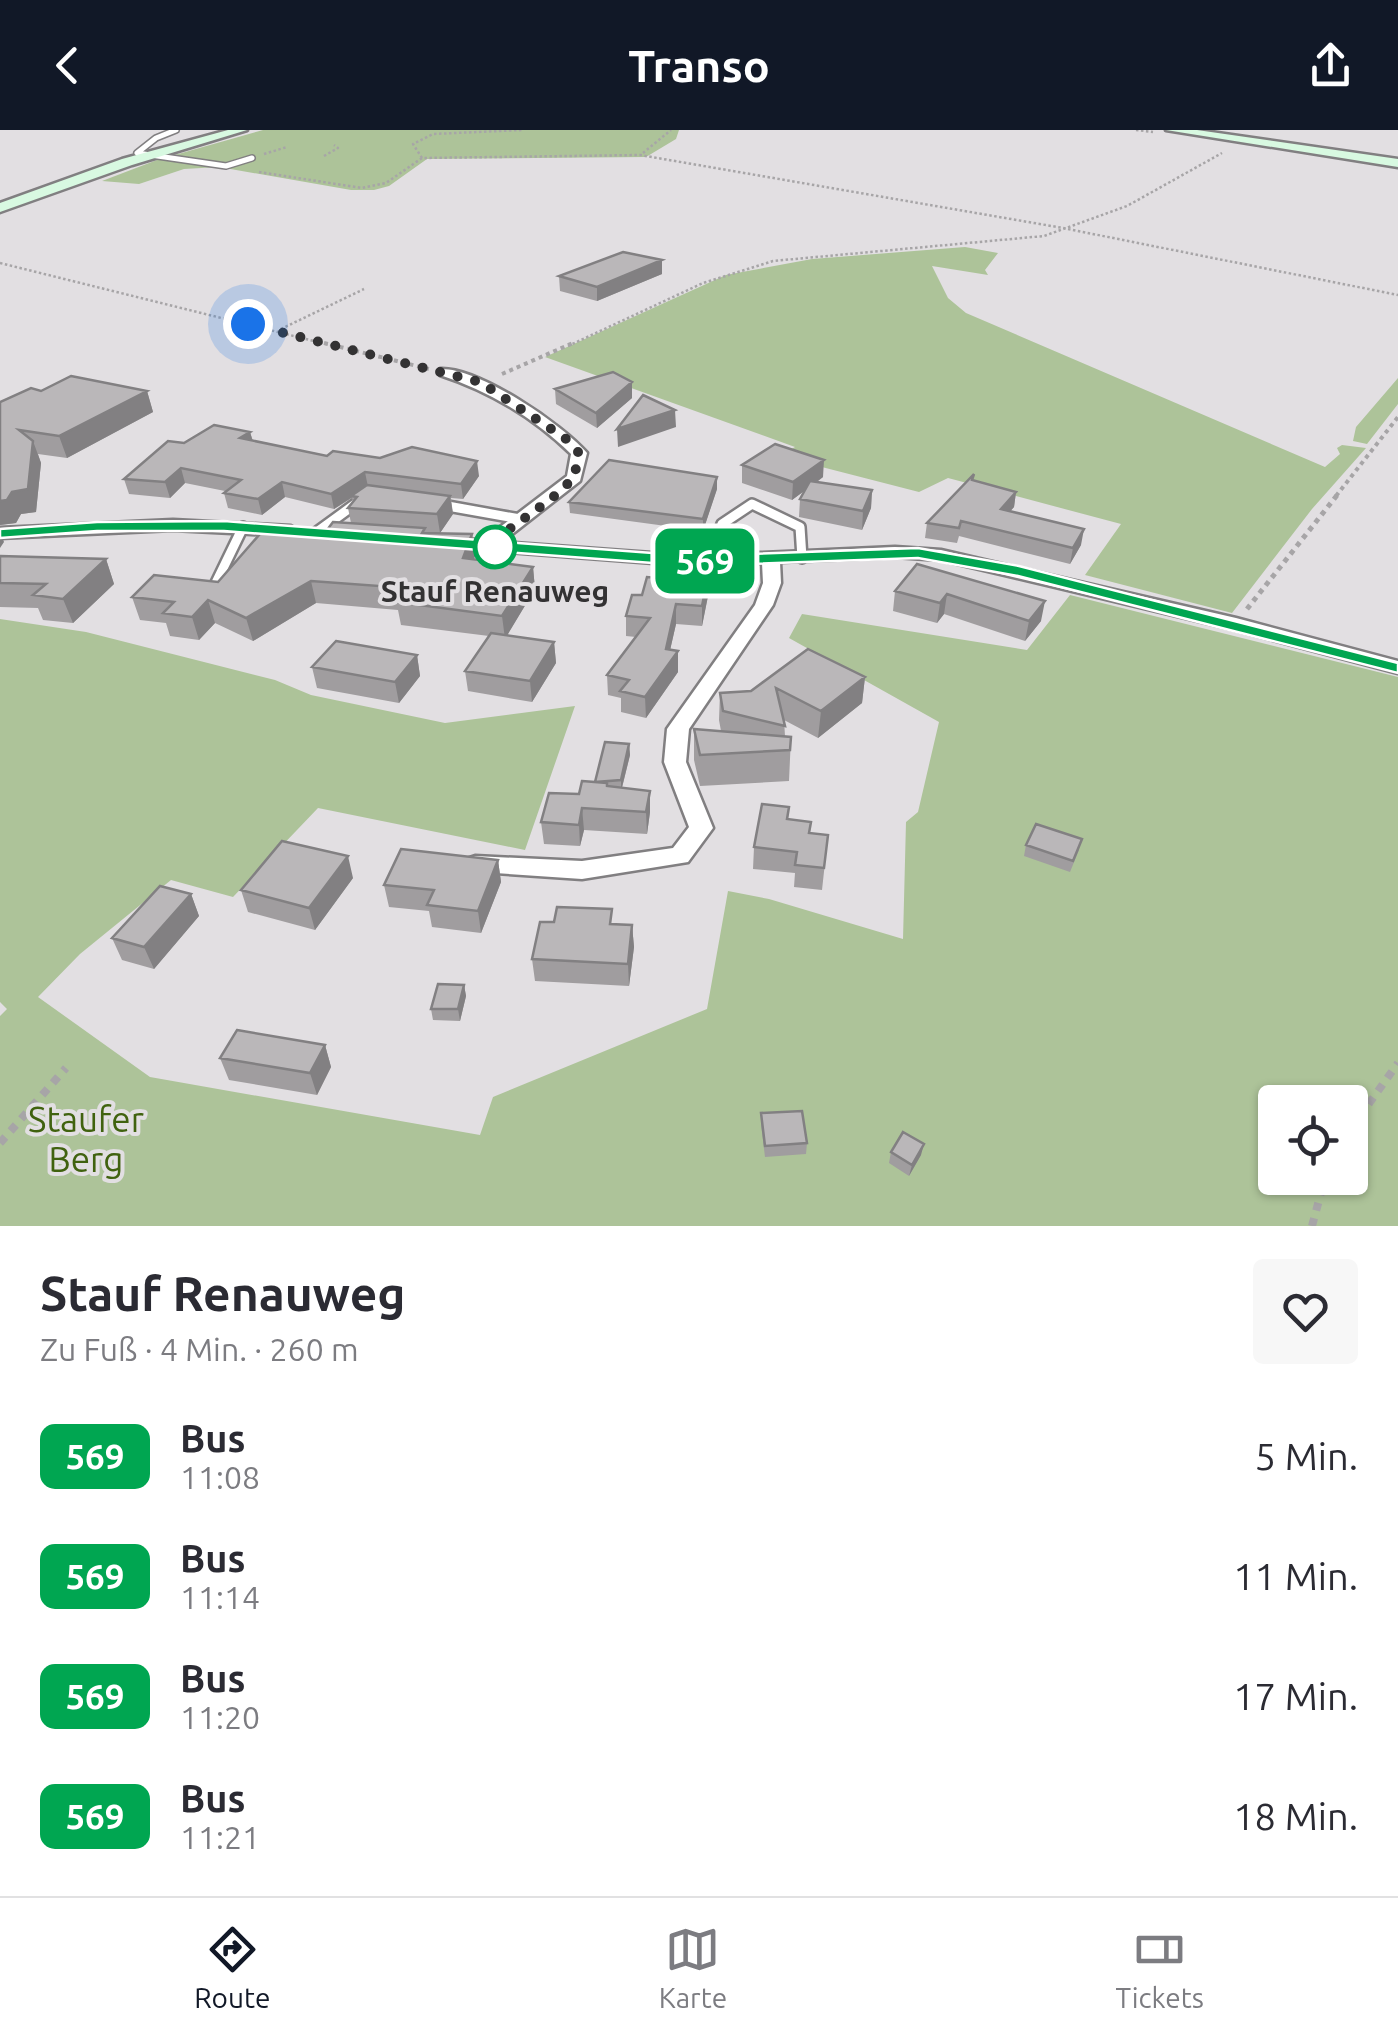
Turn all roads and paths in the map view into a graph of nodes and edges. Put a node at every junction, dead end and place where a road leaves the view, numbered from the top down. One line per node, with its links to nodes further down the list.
1 (176, 130): 10 (lane)
2 (241, 130): 10 (street)
3 (522, 130): 13 (path)
4 (671, 130): 9 (path)
5 (1172, 130): 6 (street)
6 (1244, 140): 14 (street); 17 (path)
7 (334, 144): 11 (path)
8 (287, 147): 12 (path)
9 (640, 155): 13 (path); 17 (path)
10 (146, 156): 15 (lane); 16 (street)
11 (324, 156)
12 (252, 158): 15 (lane)
13 (422, 158): 15 (path)
14 (1398, 163)
15 (226, 166)
16 (0, 208)
17 (1063, 228): 20 (path); 23 (path)
18 (0, 263): 21 (path)
19 (364, 289): 21 (path)
20 (1398, 295)
21 (278, 331): 22 (path)
22 (445, 372): 23 (street)
23 (480, 382): 27 (street)
24 (1398, 417): 38 (path)
25 (368, 495): 29 (lane)
26 (438, 504): 27 (lane)
27 (520, 519): 33 (street)
28 (243, 527): 29 (street); 30 (street); 37 (lane)
29 (317, 532): 31 (street)
30 (0, 534)
31 (351, 535)
32 (436, 542): 33 (street)
33 (486, 546): 36 (street)
34 (802, 558): 35 (street); 36 (lane); 38 (street)
35 (770, 560): 36 (street); 40 (street)
36 (710, 561)
37 (212, 590)
38 (1236, 624): 39 (street)
39 (1398, 668)
40 (464, 864)
41 (1398, 1063): 43 (path)
42 (66, 1068): 44 (path)
43 (1368, 1105)
44 (0, 1143)
45 (1320, 1195): 46 (path)
46 (1312, 1226)

